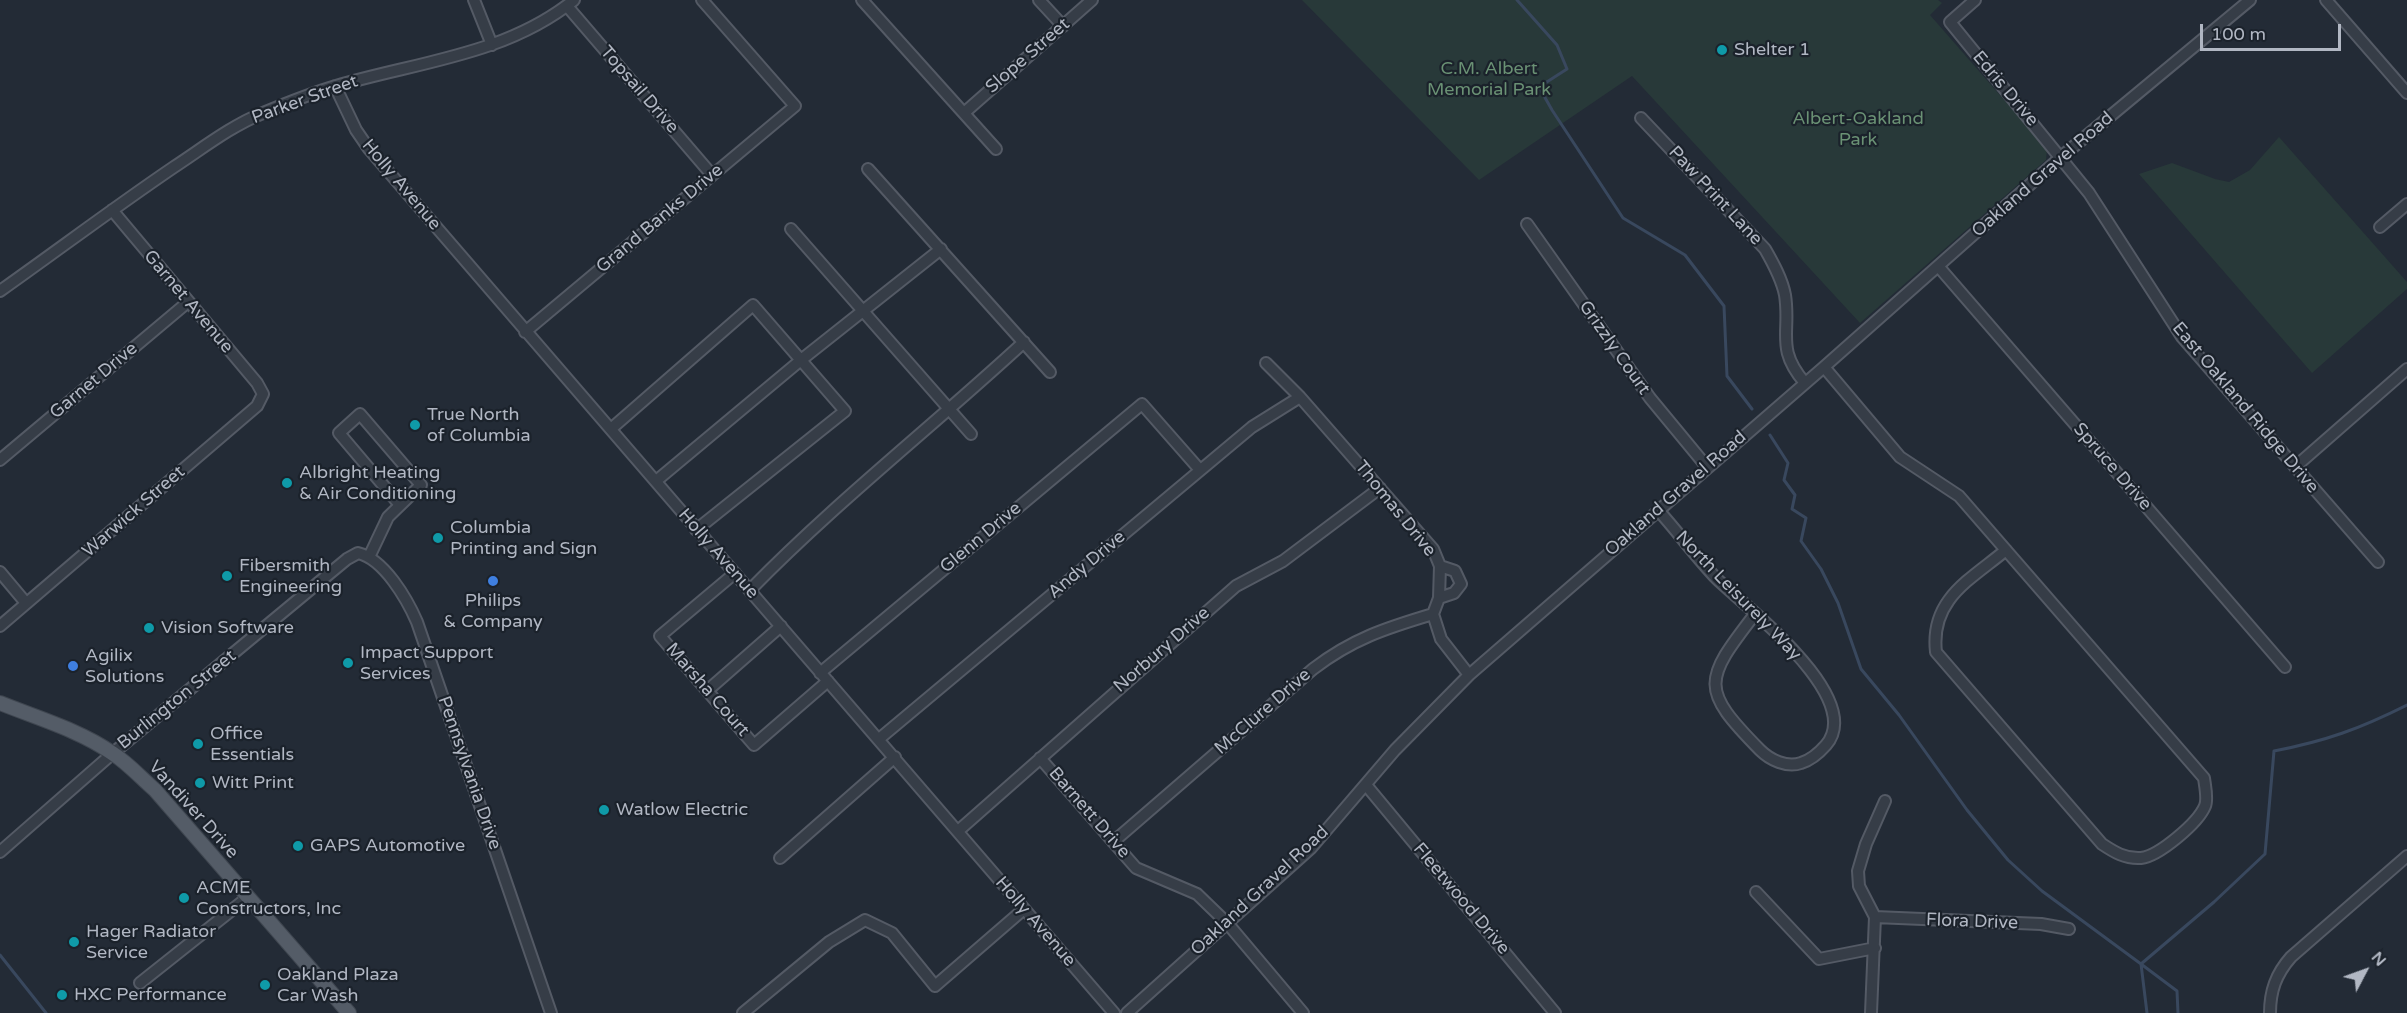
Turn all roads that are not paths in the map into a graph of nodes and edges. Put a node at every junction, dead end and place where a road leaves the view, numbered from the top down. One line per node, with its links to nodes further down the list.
1 (474, 0): 11 (street)
2 (702, 0): 19 (street, Grand Banks Drive)
3 (862, 0): 14 (street)
4 (1039, 0): 10 (street)
5 (1092, 0): 10 (street, Slope Street)
6 (1975, 0): 17 (street, Edris Drive)
7 (2250, 0): 17 (street, Oakland Gravel Road)
8 (2326, 0): 13 (street)
9 (570, 3): 11 (street, Parker Street); 19 (street, Topsail Drive)
10 (1063, 26): 14 (street, Slope Street)
11 (492, 45): 12 (street, Parker Street)
12 (335, 86): 21 (street, Parker Street); 30 (street, Holly Avenue)
13 (2406, 91)
14 (964, 112): 16 (street)
15 (1641, 118): 37 (street, Paw Print Lane)
16 (996, 149)
17 (2061, 157): 26 (street, Oakland Gravel Road); 45 (street, East Oakland Ridge Drive)
18 (868, 169): 25 (street)
19 (712, 175): 30 (street, Grand Banks Drive)
20 (2407, 204): 23 (street)
21 (112, 210): 27 (street, Parker Street); 28 (street, Garnet Avenue)
22 (1527, 224): 44 (street, Grizzly Court)
23 (2380, 227)
24 (791, 229): 29 (street)
25 (941, 249): 29 (street); 31 (street)
26 (1938, 266): 34 (street, Oakland Gravel Road); 65 (street, Spruce Drive)
27 (0, 291)
28 (188, 302): 38 (street, Garnet Avenue); 43 (street, Garnet Drive)
29 (861, 312): 32 (street); 40 (street)
30 (525, 332): 41 (street, Holly Avenue)
31 (1024, 342): 36 (street); 40 (street)
32 (801, 360): 41 (street); 47 (street); 51 (street)
33 (1266, 363): 39 (street, Thomas Drive)
34 (1824, 367): 37 (street, Oakland Gravel Road); 52 (street)
35 (2407, 369): 45 (street)
36 (1050, 372)
37 (1805, 383): 44 (street, Oakland Gravel Road)
38 (263, 394): 60 (street, Warwick Street)
39 (1300, 397): 46 (street, Andy Drive); 48 (street, Thomas Drive)
40 (949, 411): 42 (street); 58 (street)
41 (612, 428): 47 (street, Holly Avenue)
42 (971, 434)
43 (0, 460)
44 (1707, 467): 50 (street, Oakland Gravel Road)
45 (2295, 467): 54 (street, East Oakland Ridge Drive)
46 (1200, 470): 67 (street, Glenn Drive); 70 (street, Andy Drive)
47 (656, 481): 51 (street, Holly Avenue)
48 (1380, 488): 55 (street, Thomas Drive); 74 (street, Norbury Drive)
49 (400, 505): 49 (street); 53 (street)
50 (1658, 510): 62 (street, North Leisurely Way); 66 (street, Oakland Gravel Road)
51 (696, 531): 57 (street, Holly Avenue)
52 (2006, 550): 52 (street)
53 (370, 555): 72 (street, Burlington Street); 91 (street, Pennsylvania Drive)
54 (2378, 562)
55 (1440, 566): 59 (street, Thomas Drive); 59 (street)
56 (0, 572): 60 (street)
57 (735, 573): 58 (street, Holly Avenue); 68 (street, Marsha Court)
58 (750, 590): 64 (street, Holly Avenue)
59 (1439, 598): 61 (street, Thomas Drive)
60 (26, 603): 63 (street, Warwick Street)
61 (1432, 614): 66 (street); 78 (street, McClure Drive)
62 (1755, 614): 62 (street, North Leisurely Way)
63 (0, 626)
64 (781, 626): 67 (street, Holly Avenue); 68 (street)
65 (2285, 667)
66 (1469, 675): 75 (street, Oakland Gravel Road)
67 (824, 677): 70 (street, Holly Avenue); 71 (street, Glenn Drive)
68 (708, 690): 71 (street, Marsha Court)
69 (0, 703): 72 (main road, Vandiver Drive)
70 (879, 739): 73 (street, Holly Avenue)
71 (754, 745)
72 (113, 753): 79 (street, Burlington Street); 83 (main road, Vandiver Drive)
73 (895, 757): 77 (street, Holly Avenue); 81 (street)
74 (1040, 758): 77 (street, Norbury Drive); 78 (street, Barnett Drive)
75 (1366, 785): 86 (street, Oakland Gravel Road); 96 (street, Fleetwood Drive)
76 (1885, 801): 85 (street)
77 (958, 831): 84 (street, Holly Avenue)
78 (1113, 842): 86 (street, Barnett Drive)
79 (0, 852)
80 (2407, 856): 98 (street)
81 (780, 858)
82 (1756, 892): 88 (street)
83 (247, 898): 89 (street); 90 (main road, Vandiver Drive)
84 (1024, 909): 92 (street); 93 (street, Holly Avenue)
85 (1875, 917): 87 (street, Flora Drive); 88 (street)
86 (1228, 924): 94 (street, Oakland Gravel Road); 95 (street, Barnett Drive)
87 (2070, 928)
88 (1875, 948): 97 (street)
89 (140, 983)
90 (349, 1013)
91 (551, 1013)
92 (743, 1013)
93 (1114, 1013)
94 (1127, 1013)
95 (1303, 1013)
96 (1555, 1013)
97 (1871, 1013)
98 (2270, 1013)

